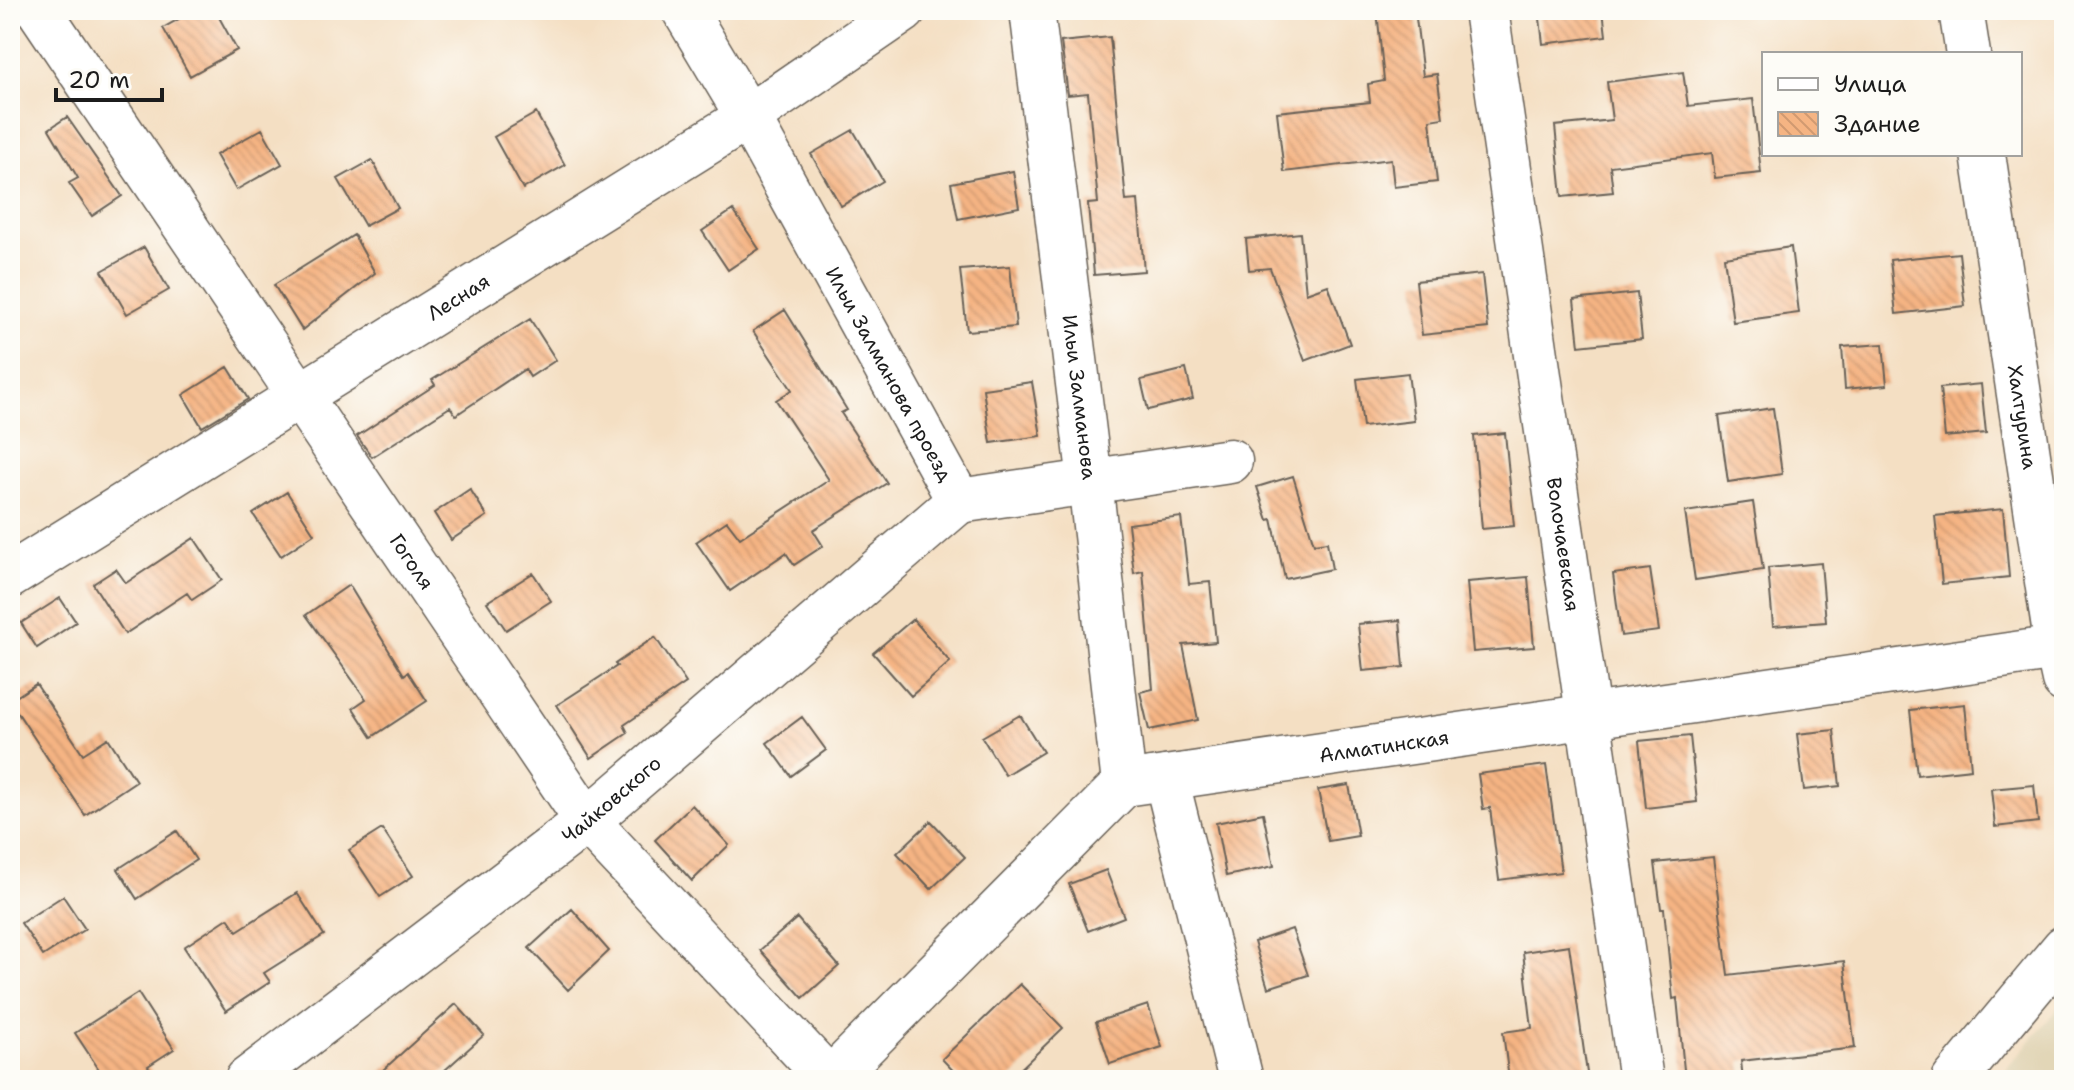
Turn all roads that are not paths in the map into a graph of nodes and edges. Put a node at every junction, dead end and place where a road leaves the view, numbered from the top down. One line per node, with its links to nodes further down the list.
1 (39, 10): 10 (street, Гоголя)
2 (684, 10): 8 (street, Ильи Залманова проезд)
3 (904, 10): 8 (street, Лесная)
4 (1032, 10): 12 (street, Ильи Залманова)
5 (1486, 10): 16 (street, Волочаевская)
6 (1961, 10): 7 (street)
7 (1968, 52)
8 (748, 117): 10 (street, Лесная); 13 (street, Ильи Залманова проезд)
9 (1983, 156): 15 (street, Халтурина)
10 (301, 395): 14 (street, Лесная); 18 (street, Гоголя)
11 (1230, 461): 12 (street, Ильи Залманова проезд)
12 (1090, 481): 13 (street, Ильи Залманова проезд); 17 (street, Ильи Залманова)
13 (959, 501): 18 (street, Чайковского)
14 (10, 576)
15 (2060, 664): 16 (street, Алматинская)
16 (1589, 716): 17 (street, Алматинская); 23 (street, Волочаевская)
17 (1145, 781): 21 (street); 22 (street, Ильи Залманова)
18 (587, 821): 20 (street, Чайковского); 21 (street, Гоголя)
19 (2064, 948): 24 (street)
20 (247, 1080)
21 (830, 1080)
22 (1241, 1080)
23 (1641, 1080)
24 (1954, 1080)

